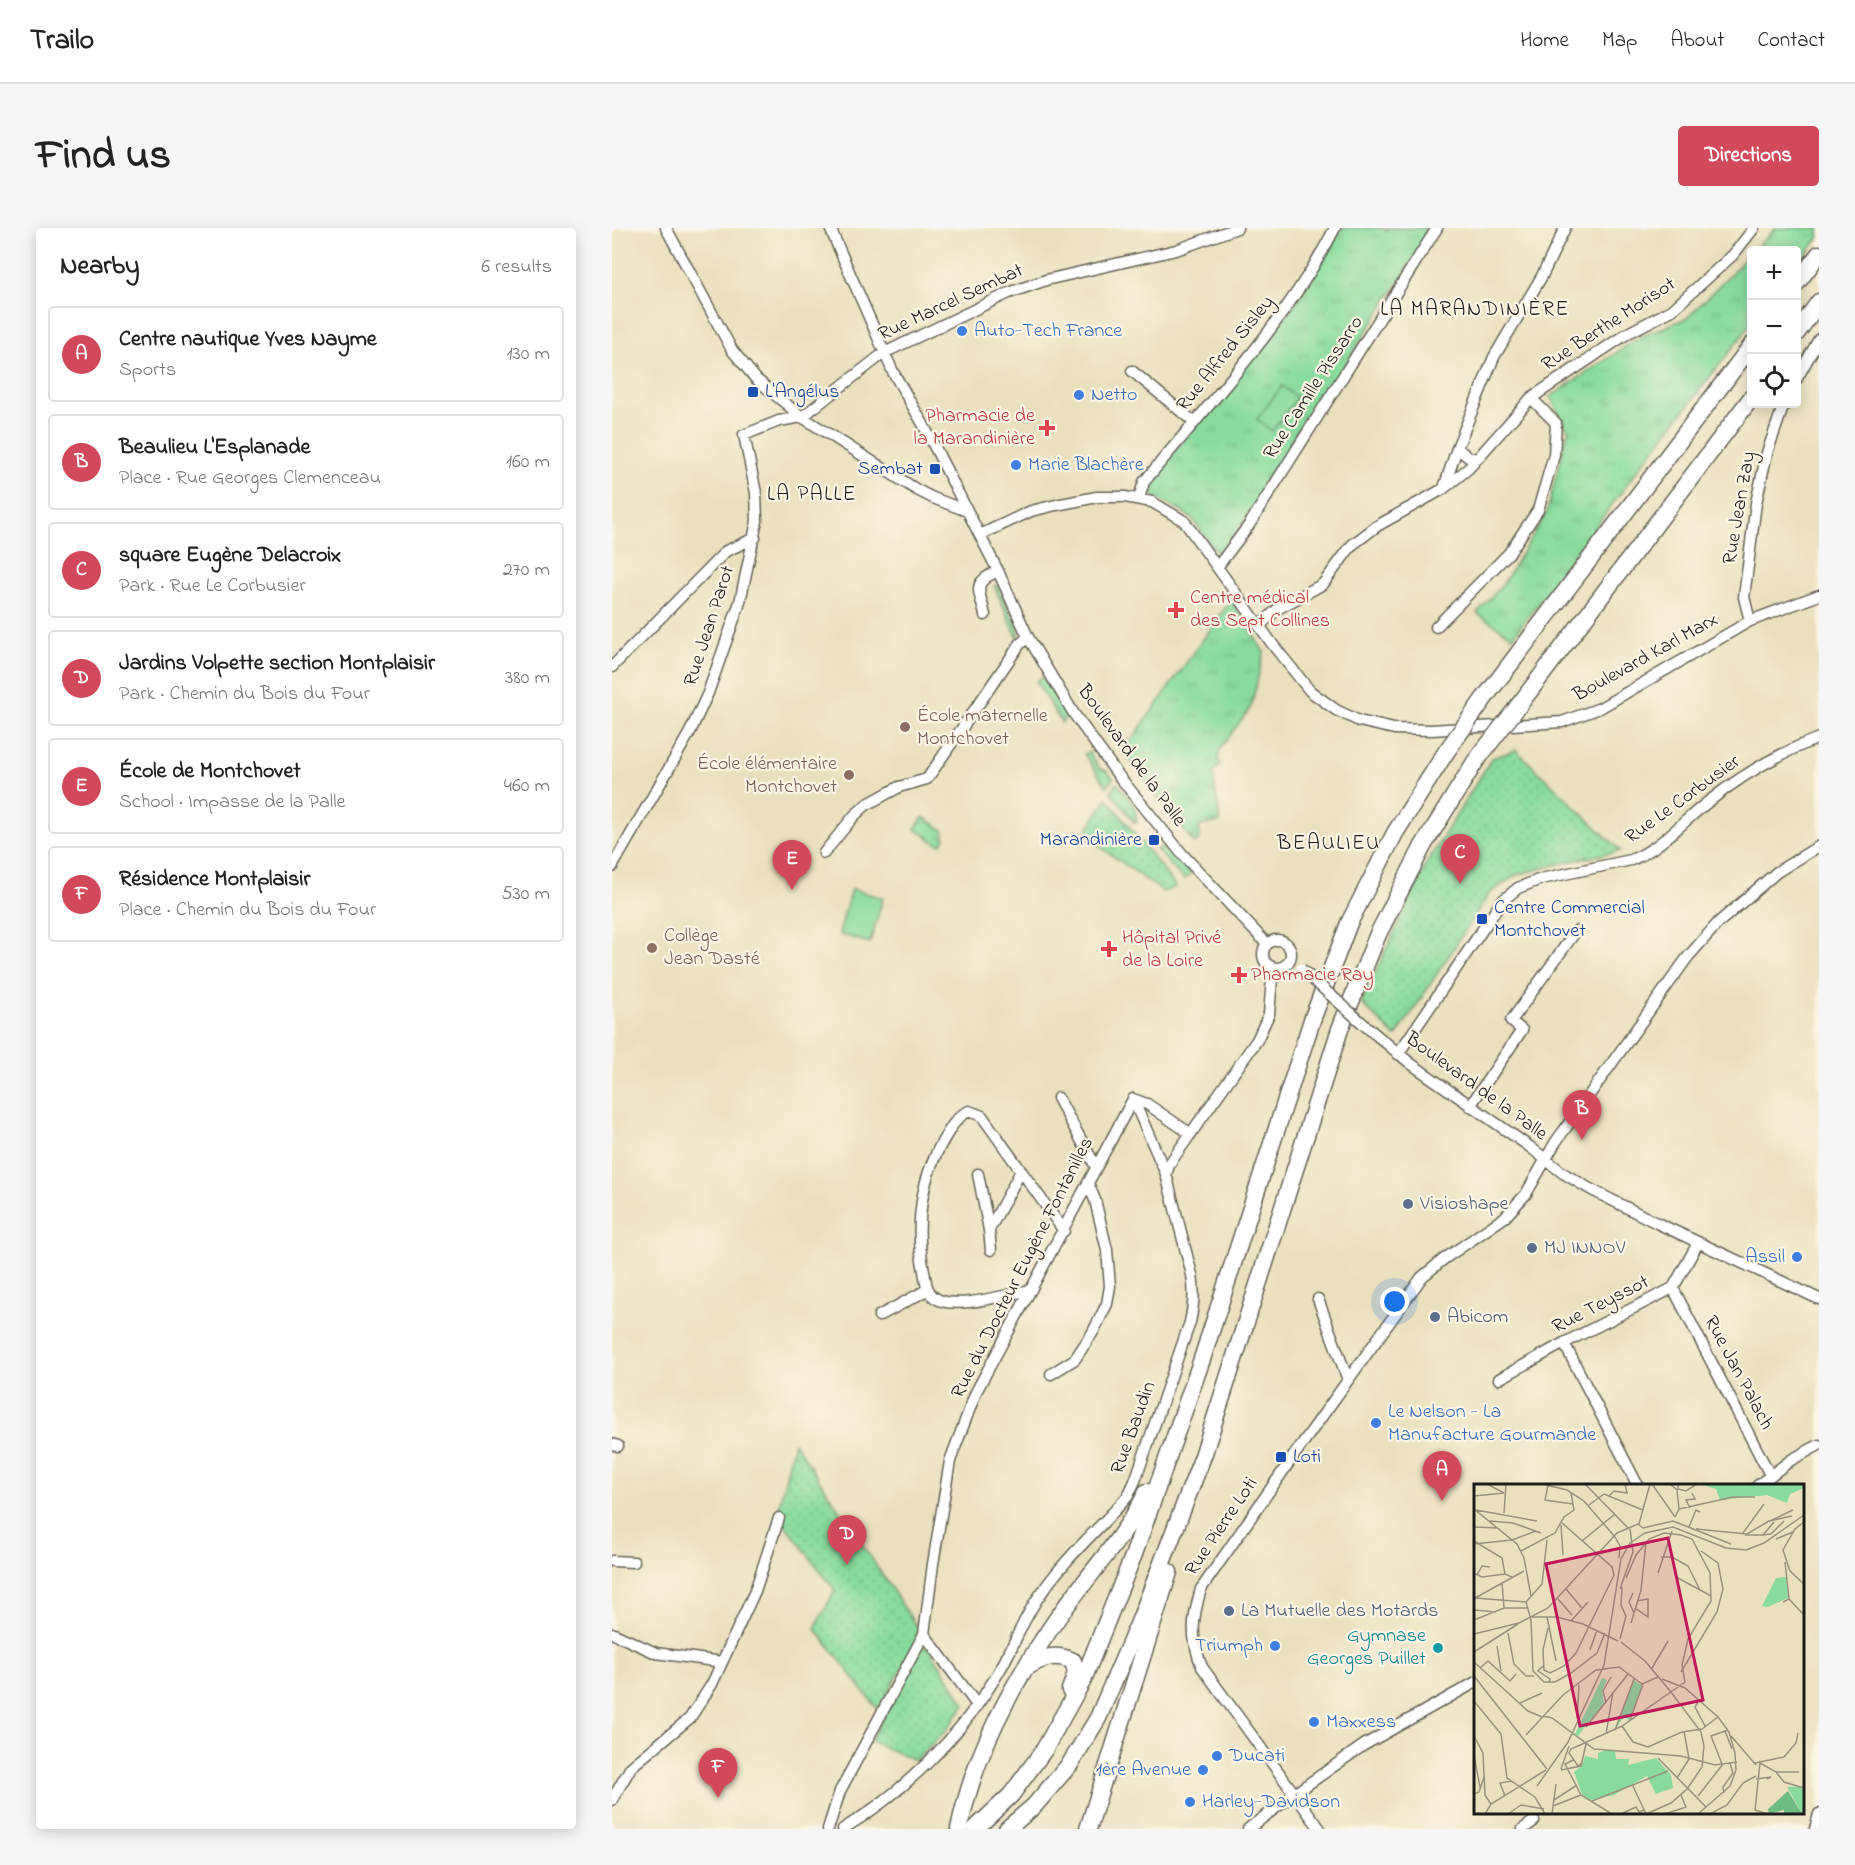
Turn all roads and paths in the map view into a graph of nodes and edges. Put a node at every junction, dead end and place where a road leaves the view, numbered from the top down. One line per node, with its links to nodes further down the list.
1 (666, 228): 20 (street)
2 (830, 228): 14 (street, Boulevard de la Palle)
3 (1237, 228): 14 (street, Rue Marcel Sembat)
4 (1335, 228): 21 (street, Rue Alfred Sisley)
5 (1437, 228): 29 (street, Rue Camille Pissarro)
6 (1565, 228): 22 (street)
7 (1755, 228): 17 (street, Rue Berthe Morisot)
8 (1819, 254): 9 (highway)
9 (1801, 279)
10 (1819, 302): 11 (highway)
11 (1801, 328)
12 (1819, 339): 16 (street)
13 (1747, 352): 71 (highway, bridge)
14 (884, 353): 20 (street, Rue Marcel Sembat); 26 (street, Boulevard de la Palle)
15 (1132, 371): 21 (street)
16 (1801, 373)
17 (1531, 398): 23 (street, Rue Berthe Morisot); 35 (street, Rue Berthe Morisot)
18 (1747, 404): 73 (highway, bridge)
19 (1783, 408): 33 (street, Rue Jean Zay)
20 (802, 417): 26 (street); 28 (street, Rue Jean Parot)
21 (1194, 422): 25 (street, Rue Alfred Sisley)
22 (1457, 448): 23 (street); 24 (street)
23 (1477, 459): 24 (street, Rue Berthe Morisot)
24 (1443, 489): 34 (street, Rue Berthe Morisot)
25 (1139, 498): 27 (street, Boulevard Karl Marx); 29 (street, Boulevard Karl Marx)
26 (968, 511): 27 (street, Boulevard de la Palle)
27 (980, 535): 30 (street, Boulevard de la Palle)
28 (755, 538): 37 (street); 41 (street, Rue Jean Parot)
29 (1218, 566): 34 (street, Boulevard Karl Marx)
30 (998, 571): 32 (street); 36 (street, Boulevard de la Palle)
31 (1819, 595): 33 (street, Boulevard Karl Marx)
32 (985, 615)
33 (1750, 621): 34 (street, Boulevard Karl Marx)
34 (1259, 626)
35 (1436, 627)
36 (1028, 637): 40 (street); 43 (street, Boulevard de la Palle)
37 (612, 667)
38 (1819, 738): 46 (street, Rue Le Corbusier)
39 (1819, 846): 51 (street, Rue Pierre Loti)
40 (824, 853)
41 (612, 867)
42 (1576, 931): 49 (street)
43 (1267, 944): 44 (street, Boulevard de la Palle); 45 (street, Boulevard de la Palle)
44 (1290, 960): 45 (street); 46 (street, Boulevard de la Palle, bridge)
45 (1274, 967): 50 (street)
46 (1398, 1054): 49 (street, Boulevard de la Palle)
47 (1058, 1098): 52 (street)
48 (1133, 1099): 50 (street); 52 (street, Rue du Docteur Eugène Fontanilles); 54 (street)
49 (1470, 1106): 51 (street, Boulevard de la Palle)
50 (1191, 1134): 54 (street)
51 (1545, 1160): 59 (street, Boulevard de la Palle); 70 (street, Rue Pierre Loti)
52 (1096, 1167): 56 (street, Rue du Docteur Eugène Fontanilles)
53 (1021, 1172): 57 (street); 58 (street); 62 (street)
54 (1166, 1173): 85 (street, Rue Baudin)
55 (978, 1174): 57 (street)
56 (1088, 1183): 58 (street, Rue du Docteur Eugène Fontanilles); 68 (street)
57 (989, 1230): 60 (street)
58 (1064, 1231): 63 (street, Rue du Docteur Eugène Fontanilles)
59 (1698, 1243): 61 (street, Rue Teyssot); 65 (street, Boulevard de la Palle)
60 (991, 1250)
61 (1674, 1288): 67 (street, Rue Teyssot); 74 (street, Rue Jan Palach)
62 (927, 1290): 63 (street); 66 (street)
63 (1032, 1290): 81 (street, Rue du Docteur Eugène Fontanilles)
64 (1318, 1299): 70 (street)
65 (1819, 1299)
66 (879, 1316)
67 (1564, 1343): 69 (street, Rue Teyssot); 75 (street)
68 (1051, 1374)
69 (1499, 1379)
70 (1348, 1380): 87 (street, Rue Pierre Loti)
71 (1172, 1440): 83 (highway); 86 (highway)
72 (1819, 1445): 74 (street)
73 (1203, 1456): 95 (highway); 96 (highway)
74 (1770, 1474): 76 (street)
75 (1637, 1484)
76 (1758, 1484)
77 (779, 1518): 82 (street)
78 (612, 1562): 79 (street)
79 (634, 1562)
80 (612, 1633): 82 (street)
81 (924, 1634): 85 (street); 92 (street, Rue du Docteur Eugène Fontanilles)
82 (722, 1662): 88 (street)
83 (1027, 1667): 86 (highway); 94 (highway)
84 (1474, 1683): 87 (street)
85 (977, 1705): 93 (street, Rue Baudin)
86 (1044, 1750): 91 (highway)
87 (1294, 1794): 97 (street); 98 (street, Rue Pierre Loti)
88 (612, 1800)
89 (1819, 1814): 100 (street)
90 (1533, 1821): 99 (street)
91 (980, 1824)
92 (828, 1829)
93 (843, 1829)
94 (959, 1829)
95 (1007, 1829)
96 (1088, 1829)
97 (1248, 1829)
98 (1320, 1829)
99 (1523, 1829)
100 (1815, 1829)

